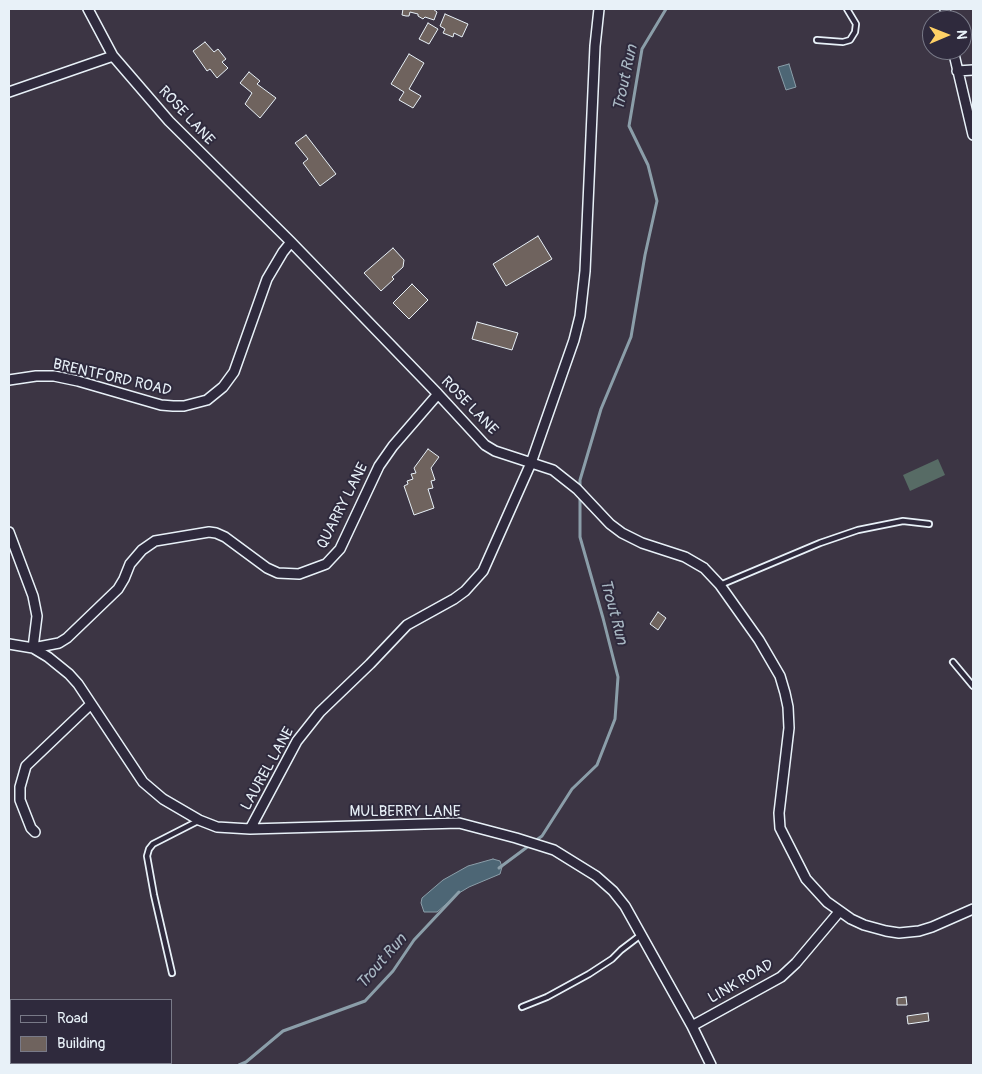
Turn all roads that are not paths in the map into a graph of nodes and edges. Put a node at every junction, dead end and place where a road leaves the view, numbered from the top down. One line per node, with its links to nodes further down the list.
1 (88, 9): 5 (street, ROSE LANE)
2 (599, 9): 14 (street)
3 (847, 9): 4 (lane)
4 (817, 40)
5 (113, 56): 9 (street); 11 (street, ROSE LANE)
6 (955, 60): 8 (street)
7 (973, 70): 8 (street)
8 (957, 71): 10 (street)
9 (9, 92)
10 (973, 135)
11 (291, 242): 12 (street, BRENTFORD ROAD); 13 (street, ROSE LANE)
12 (9, 380)
13 (438, 394): 14 (street, ROSE LANE); 19 (street, QUARRY LANE)
14 (531, 463): 17 (street, ROSE LANE); 24 (street, LAUREL LANE)
15 (929, 524): 17 (lane)
16 (9, 532): 19 (street)
17 (720, 585): 27 (street, ROSE LANE)
18 (9, 644): 19 (street, LAUREL LANE)
19 (33, 648): 22 (street, LAUREL LANE)
20 (953, 662): 21 (lane)
21 (973, 686)
22 (91, 704): 23 (street, LAUREL LANE); 25 (street)
23 (199, 820): 24 (street, LAUREL LANE); 29 (lane)
24 (250, 829): 28 (street, MULBERRY LANE)
25 (35, 832)
26 (973, 909): 27 (street, ROSE LANE)
27 (840, 912): 31 (street, LINK ROAD)
28 (642, 934): 30 (lane); 31 (street, MULBERRY LANE)
29 (172, 973)
30 (522, 1007)
31 (692, 1026): 32 (street, MULBERRY LANE)
32 (711, 1065)

